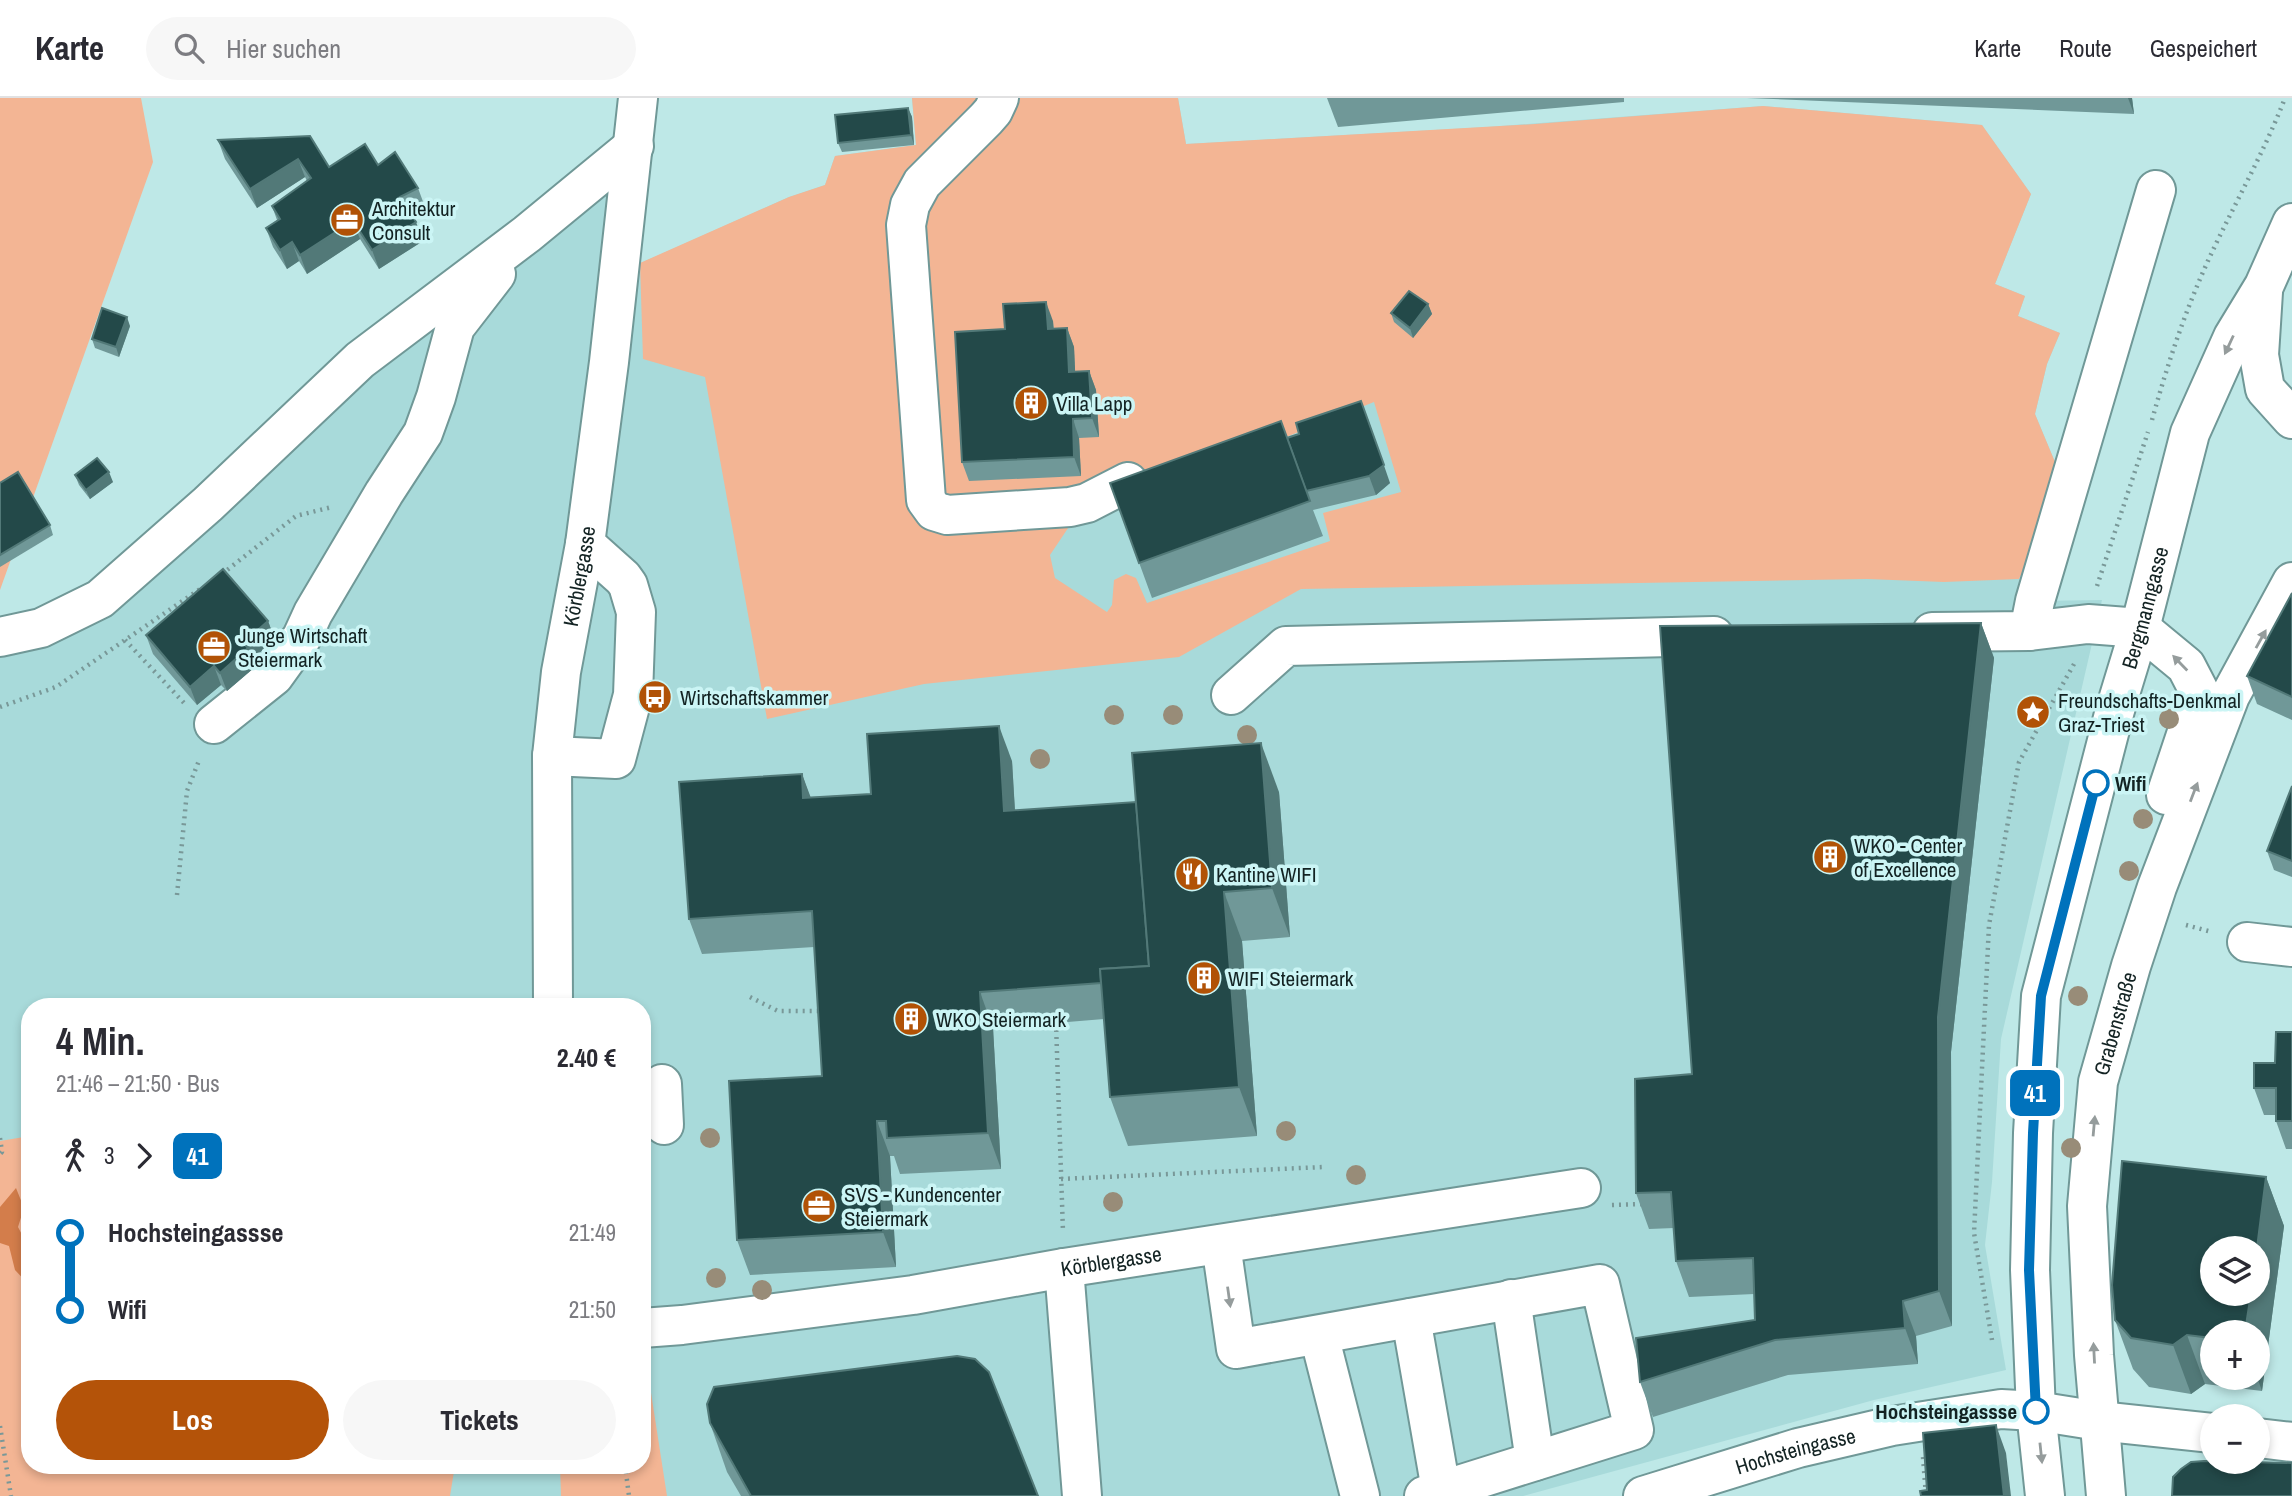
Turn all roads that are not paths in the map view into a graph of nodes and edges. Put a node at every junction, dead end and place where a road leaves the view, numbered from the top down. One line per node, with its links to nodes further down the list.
1 (638, 98): 3 (main road, Körblergasse)
2 (999, 98): 9 (main road)
3 (634, 146): 6 (main road); 10 (main road, Körblergasse)
4 (2155, 190): 13 (main road)
5 (2292, 223): 7 (main road, Bergmanngasse)
6 (527, 234): 16 (main road); 18 (main road)
7 (2264, 286): 8 (main road); 12 (main road, Bergmanngasse, one-way to 12)
8 (2292, 419)
9 (1128, 482)
10 (585, 544): 19 (main road, Körblergasse); 19 (main road)
11 (2292, 582): 20 (main road, Grabenstraße, one-way to 11)
12 (2140, 628): 13 (main road); 20 (main road, one-way to 12); 33 (main road, Bergmanngasse)
13 (2029, 631): 14 (main road)
14 (1894, 633)
15 (1742, 635): 17 (main road)
16 (0, 637)
17 (1231, 695)
18 (214, 724)
19 (552, 756): 23 (main road, Körblergasse)
20 (2150, 912): 34 (main road, Grabenstraße, one-way to 20)
21 (2247, 942): 22 (main road)
22 (2292, 947)
23 (553, 998)
24 (662, 1084): 25 (main road)
25 (663, 1125)
26 (1581, 1188): 27 (main road, Körblergasse)
27 (1222, 1244): 28 (main road, Körblergasse); 32 (main road, one-way to 32)
28 (1064, 1268): 31 (main road, Körblergasse); 40 (main road)
29 (1511, 1300): 30 (main road); 38 (main road); 38 (main road)
30 (1410, 1318): 32 (main road); 39 (main road)
31 (651, 1327)
32 (1319, 1335): 41 (main road)
33 (2036, 1411): 34 (main road, Hochsteingasse); 42 (main road, Hochsteingasse); 43 (main road, one-way to 43)
34 (2099, 1421): 35 (main road, Hochsteingasse); 44 (main road, Grabenstraße)
35 (2200, 1432)
36 (2270, 1439): 37 (main road)
37 (2292, 1442)
38 (1535, 1461): 39 (main road)
39 (1432, 1493)
40 (1082, 1496)
41 (1360, 1496)
42 (1643, 1496)
43 (2045, 1496)
44 (2106, 1496)

